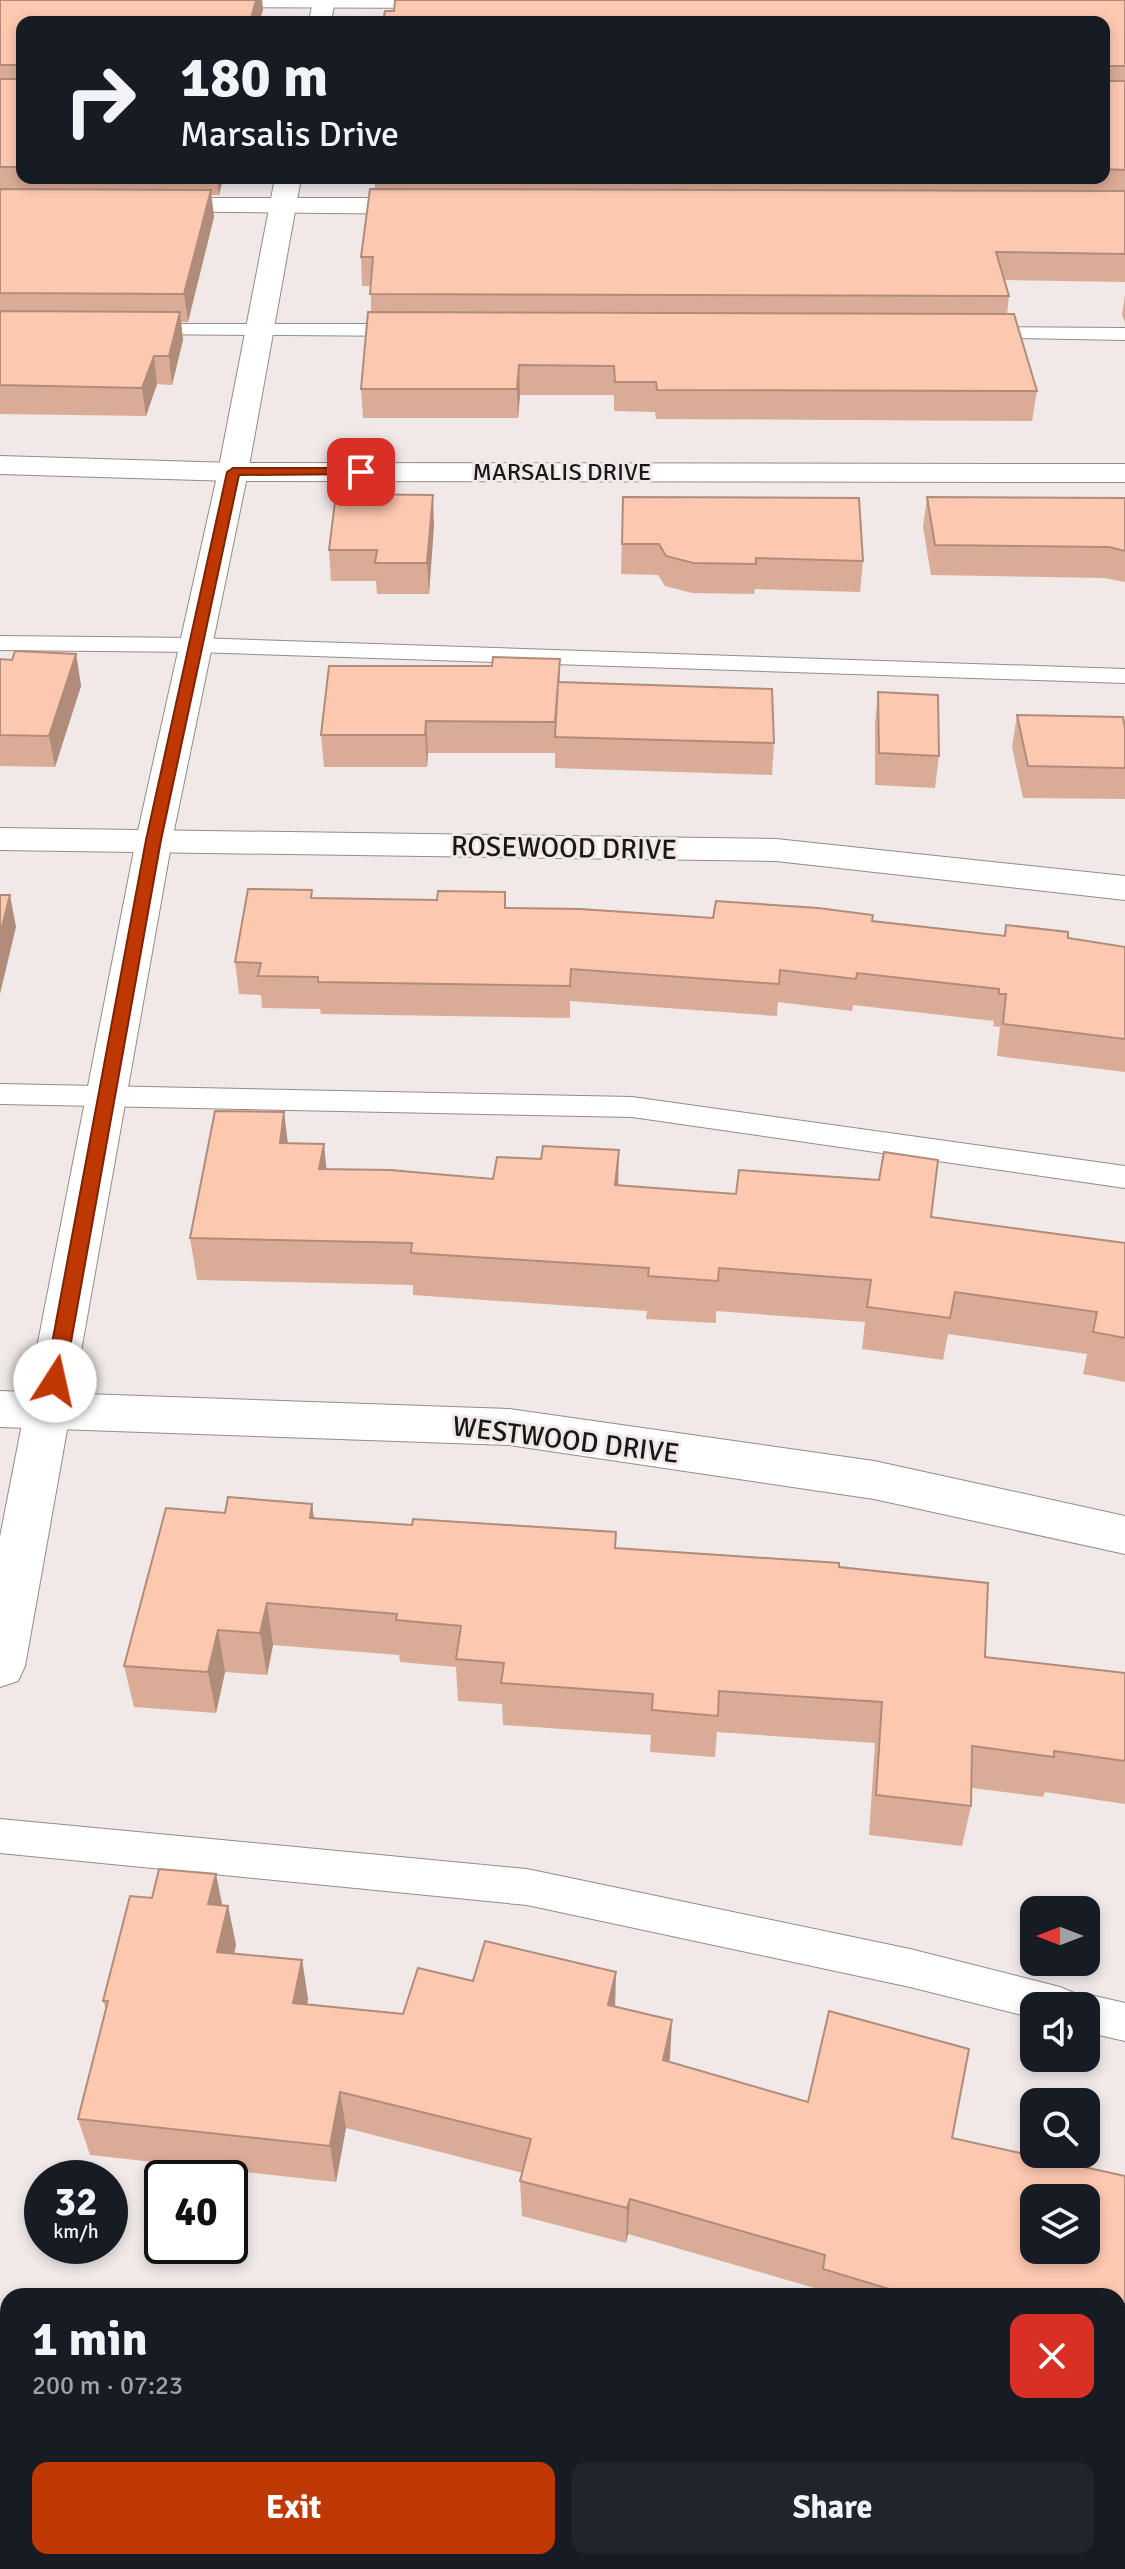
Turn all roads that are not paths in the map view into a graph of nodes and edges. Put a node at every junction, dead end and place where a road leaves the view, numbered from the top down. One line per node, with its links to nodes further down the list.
1 (145, 0): 2 (street)
2 (324, 0): 3 (street)
3 (481, 1)
4 (285, 192): 5 (street); 6 (street); 8 (street)
5 (125, 205)
6 (457, 206)
7 (122, 330): 8 (lane)
8 (259, 330): 9 (lane); 13 (street)
9 (432, 330)
10 (952, 333): 11 (lane)
11 (1125, 334)
12 (0, 465): 13 (street, MARSALIS DRIVE)
13 (233, 472): 14 (street, MARSALIS DRIVE); 16 (street)
14 (1125, 473)
15 (0, 643): 16 (lane)
16 (196, 645): 17 (lane); 19 (street)
17 (1125, 676)
18 (0, 839): 19 (street, ROSEWOOD DRIVE)
19 (154, 840): 20 (street, ROSEWOOD DRIVE); 22 (street)
20 (1125, 888)
21 (0, 1094): 22 (lane)
22 (108, 1094): 23 (lane); 25 (street)
23 (1125, 1177)
24 (0, 1409): 25 (street, WESTWOOD DRIVE)
25 (49, 1410): 26 (street, WESTWOOD DRIVE); 27 (street)
26 (1125, 1535)
27 (0, 1666)
28 (0, 1836): 29 (lane)
29 (1020, 1996)
30 (1100, 2016): 31 (lane)
31 (1125, 2022)

